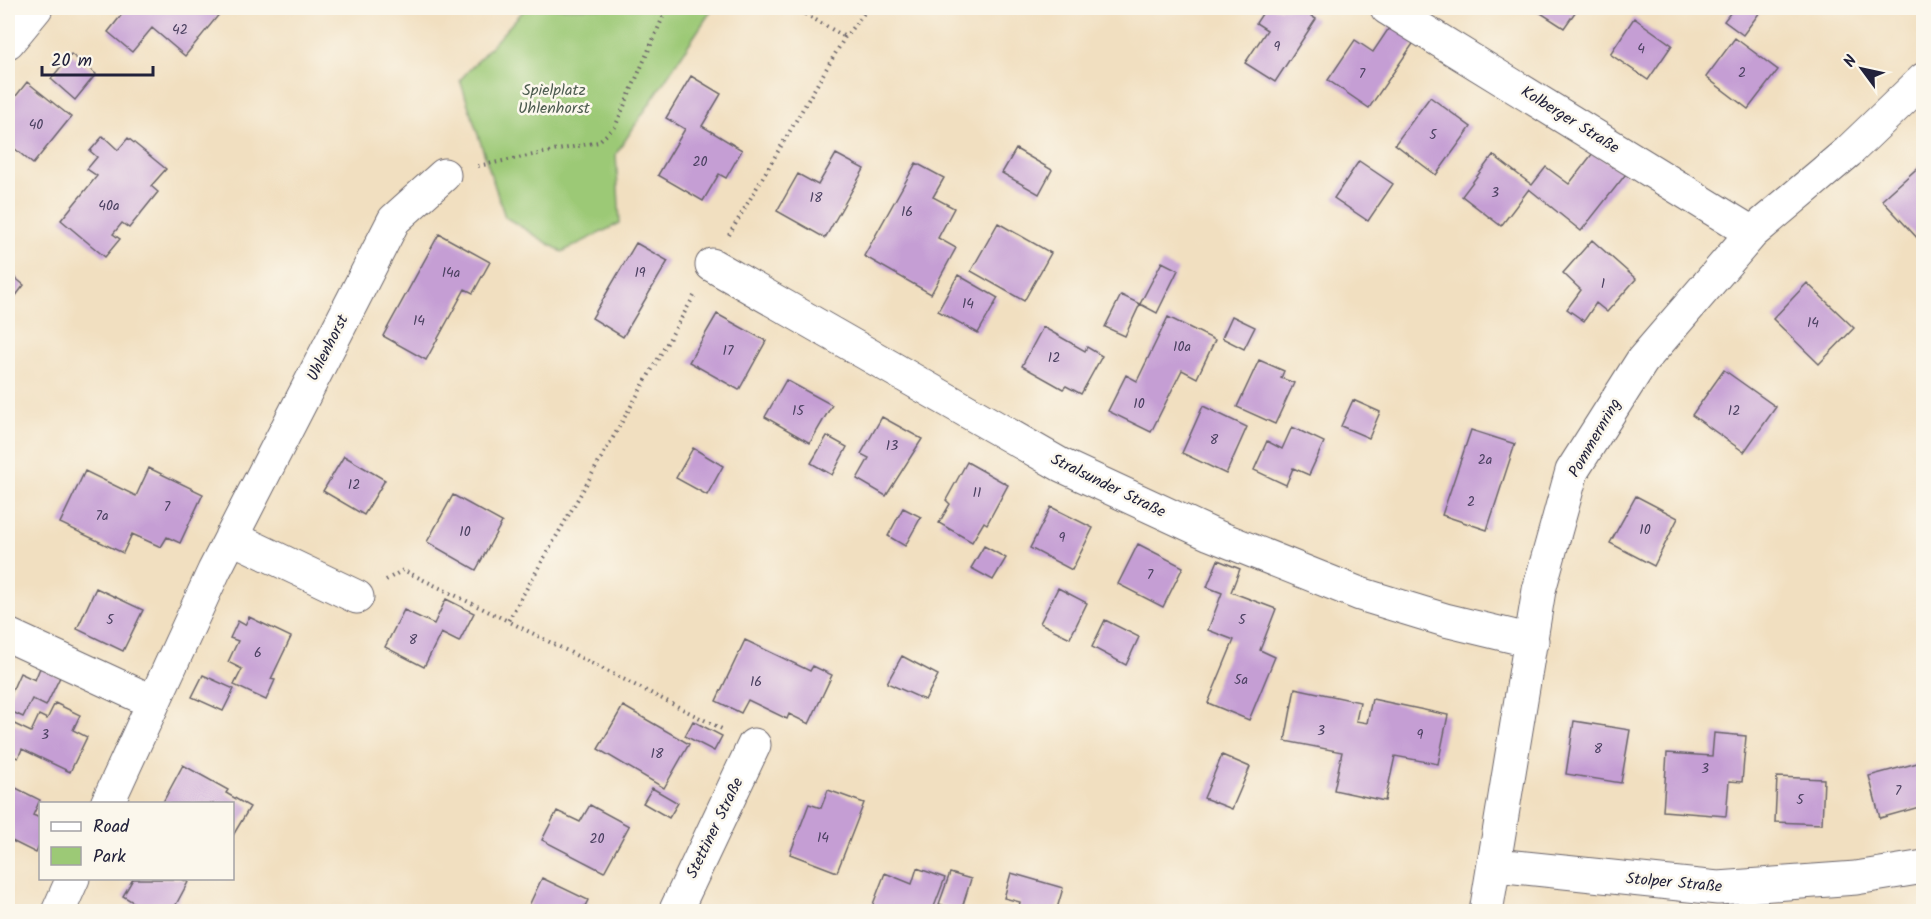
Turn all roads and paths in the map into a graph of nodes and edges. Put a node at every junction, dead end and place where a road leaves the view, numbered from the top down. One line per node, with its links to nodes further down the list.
1 (36, 8): 7 (street)
2 (667, 8): 9 (path)
3 (795, 8): 6 (path)
4 (868, 8): 6 (path)
5 (1388, 8): 10 (street, Kolberger Straße)
6 (845, 37): 11 (path)
7 (8, 42)
8 (1923, 79): 10 (street, Pommernring)
9 (444, 175): 12 (street, Uhlenhorst)
10 (1752, 233): 17 (street, Pommernring)
11 (712, 265): 15 (path); 17 (street, Stralsunder Straße)
12 (231, 537): 14 (street); 18 (street, Uhlenhorst)
13 (403, 570): 15 (path)
14 (357, 597)
15 (508, 621): 19 (path)
16 (8, 635): 18 (street)
17 (1532, 641): 21 (street, Pommernring)
18 (153, 702): 20 (street, Uhlenhorst)
19 (754, 745): 25 (street, Stettiner Straße)
20 (108, 802)
21 (1496, 865): 22 (street, Stolper Straße); 26 (street, Pommernring)
22 (1923, 867)
23 (73, 880): 24 (street)
24 (58, 912)
25 (675, 912)
26 (1486, 912)

